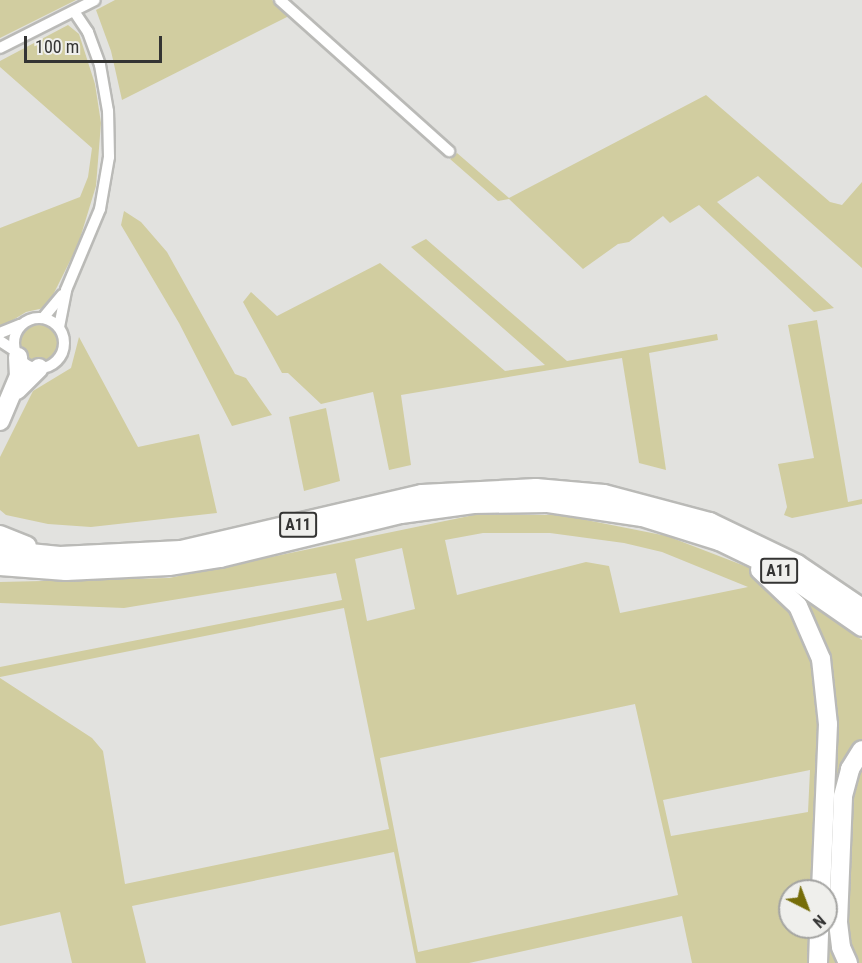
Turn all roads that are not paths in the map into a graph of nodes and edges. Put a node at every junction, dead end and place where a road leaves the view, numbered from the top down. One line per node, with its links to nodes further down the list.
1 (95, 0): 3 (street)
2 (280, 0): 5 (street)
3 (74, 11): 4 (street); 6 (street)
4 (0, 48)
5 (449, 151)
6 (66, 290): 7 (street); 9 (street)
7 (43, 318): 8 (street); 9 (street)
8 (20, 325): 10 (street); 12 (street)
9 (59, 327): 13 (street)
10 (0, 333)
11 (0, 341): 12 (street)
12 (16, 354): 13 (street); 14 (highway)
13 (39, 369): 14 (highway)
14 (12, 396): 15 (highway)
15 (0, 421)
16 (688, 530): 22 (highway, A11); 26 (highway, A11); 28 (highway)
17 (0, 535): 20 (highway)
18 (0, 550): 20 (highway, A11)
19 (779, 554): 20 (highway, A11); 24 (highway); 25 (highway, A11)
20 (60, 556)
21 (0, 566): 22 (highway, A11)
22 (112, 571): 23 (highway)
23 (0, 576)
24 (862, 598)
25 (862, 608)
26 (862, 627)
27 (862, 750): 31 (highway)
28 (822, 879)
29 (819, 939): 30 (highway)
30 (818, 963)
31 (848, 963)

